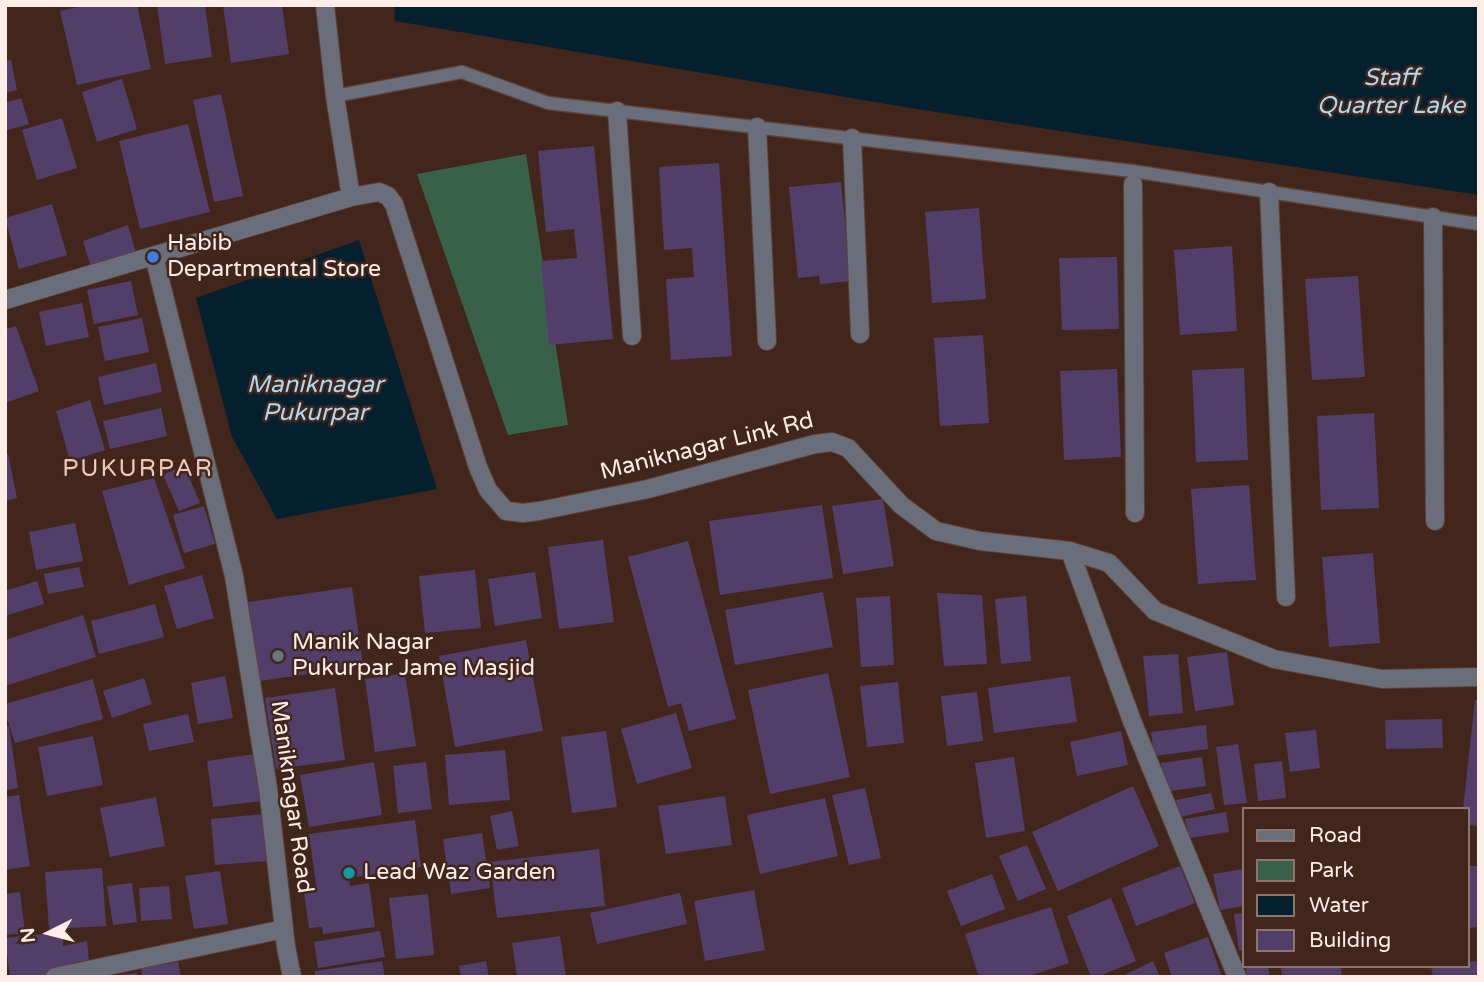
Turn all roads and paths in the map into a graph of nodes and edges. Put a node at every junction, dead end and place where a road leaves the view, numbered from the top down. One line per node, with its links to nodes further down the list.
1 (325, 5): 2 (street)
2 (335, 96): 3 (lane); 8 (street)
3 (617, 111): 4 (lane); 14 (street)
4 (757, 127): 5 (lane); 15 (street)
5 (852, 138): 7 (lane); 13 (street)
6 (1133, 184): 16 (street)
7 (1269, 192): 9 (lane); 19 (street)
8 (351, 197): 11 (street); 18 (street, Maniknagar Link Rd)
9 (1433, 217): 10 (lane); 17 (street)
10 (1479, 224)
11 (154, 256): 12 (street); 21 (street, Maniknagar Road)
12 (5, 300)
13 (860, 334)
14 (632, 336)
15 (767, 341)
16 (1135, 513)
17 (1435, 521)
18 (1070, 551): 20 (street, Maniknagar Link Rd); 24 (street)
19 (1286, 597)
20 (1479, 677)
21 (284, 929): 22 (street); 23 (street, Maniknagar Road)
22 (55, 977)
23 (292, 977)
24 (1237, 977)

